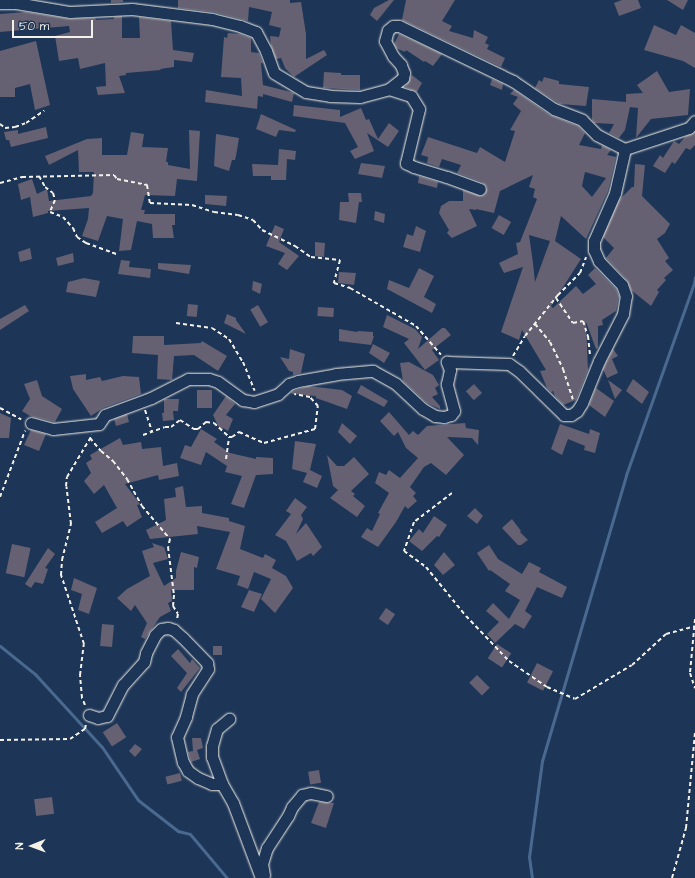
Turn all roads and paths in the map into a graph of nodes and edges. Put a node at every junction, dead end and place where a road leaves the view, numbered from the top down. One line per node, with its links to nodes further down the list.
1 (19, 2): 2 (street); 3 (street)
2 (0, 3)
3 (389, 89): 7 (street); 10 (street)
4 (44, 111): 6 (path)
5 (695, 121): 7 (street)
6 (0, 124)
7 (625, 150): 11 (street)
8 (39, 176): 9 (path); 12 (path); 16 (path)
9 (0, 183)
10 (480, 189)
11 (594, 250): 13 (path); 22 (street)
12 (117, 254)
13 (556, 298): 15 (path); 17 (path)
14 (176, 323): 20 (path)
15 (535, 324): 18 (path); 22 (path)
16 (447, 362): 18 (street); 19 (street)
17 (590, 362)
18 (509, 364): 22 (street)
19 (282, 391): 20 (street); 28 (path)
20 (262, 400): 21 (street)
21 (141, 402): 25 (street); 26 (path)
22 (580, 406)
23 (0, 408): 24 (path)
24 (31, 423): 25 (street); 32 (path)
25 (99, 424): 29 (path)
26 (152, 432): 27 (path); 28 (path)
27 (143, 435)
28 (229, 437): 30 (path)
29 (90, 438): 35 (path); 37 (path)
30 (226, 459)
31 (452, 493): 34 (path)
32 (0, 497)
33 (695, 619): 34 (path)
34 (694, 625): 36 (path)
35 (174, 630): 37 (street); 41 (street)
36 (695, 688)
37 (89, 715): 40 (path)
38 (229, 719): 41 (street)
39 (695, 732): 45 (path)
40 (0, 740)
41 (222, 784): 43 (street)
42 (327, 796): 44 (street)
43 (261, 878)
44 (265, 878)
45 (672, 878)

